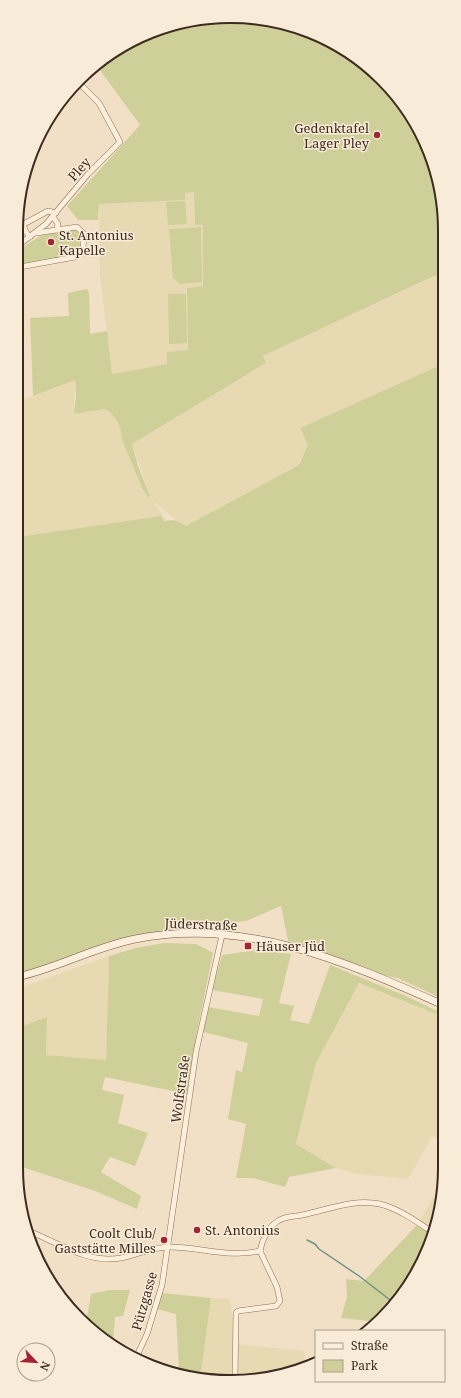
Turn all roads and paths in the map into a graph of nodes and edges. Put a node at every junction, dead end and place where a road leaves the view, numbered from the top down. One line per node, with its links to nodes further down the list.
1 (82, 86): 2 (street, Pley)
2 (54, 215): 3 (street); 5 (street); 6 (street, Pley)
3 (23, 224)
4 (23, 227): 7 (street)
5 (57, 230): 6 (street); 9 (street)
6 (36, 233): 7 (street, Pley)
7 (30, 238): 8 (street, Pley)
8 (23, 242)
9 (23, 265)
10 (222, 935): 11 (main road, Jüderstraße); 12 (main road, Jüderstraße); 15 (street, Wolfstraße)
11 (23, 975)
12 (438, 1003)
13 (428, 1230): 16 (street)
14 (34, 1234): 15 (street)
15 (168, 1247): 16 (street); 17 (street, Pützgasse)
16 (260, 1251): 18 (street)
17 (138, 1353)
18 (235, 1375)

